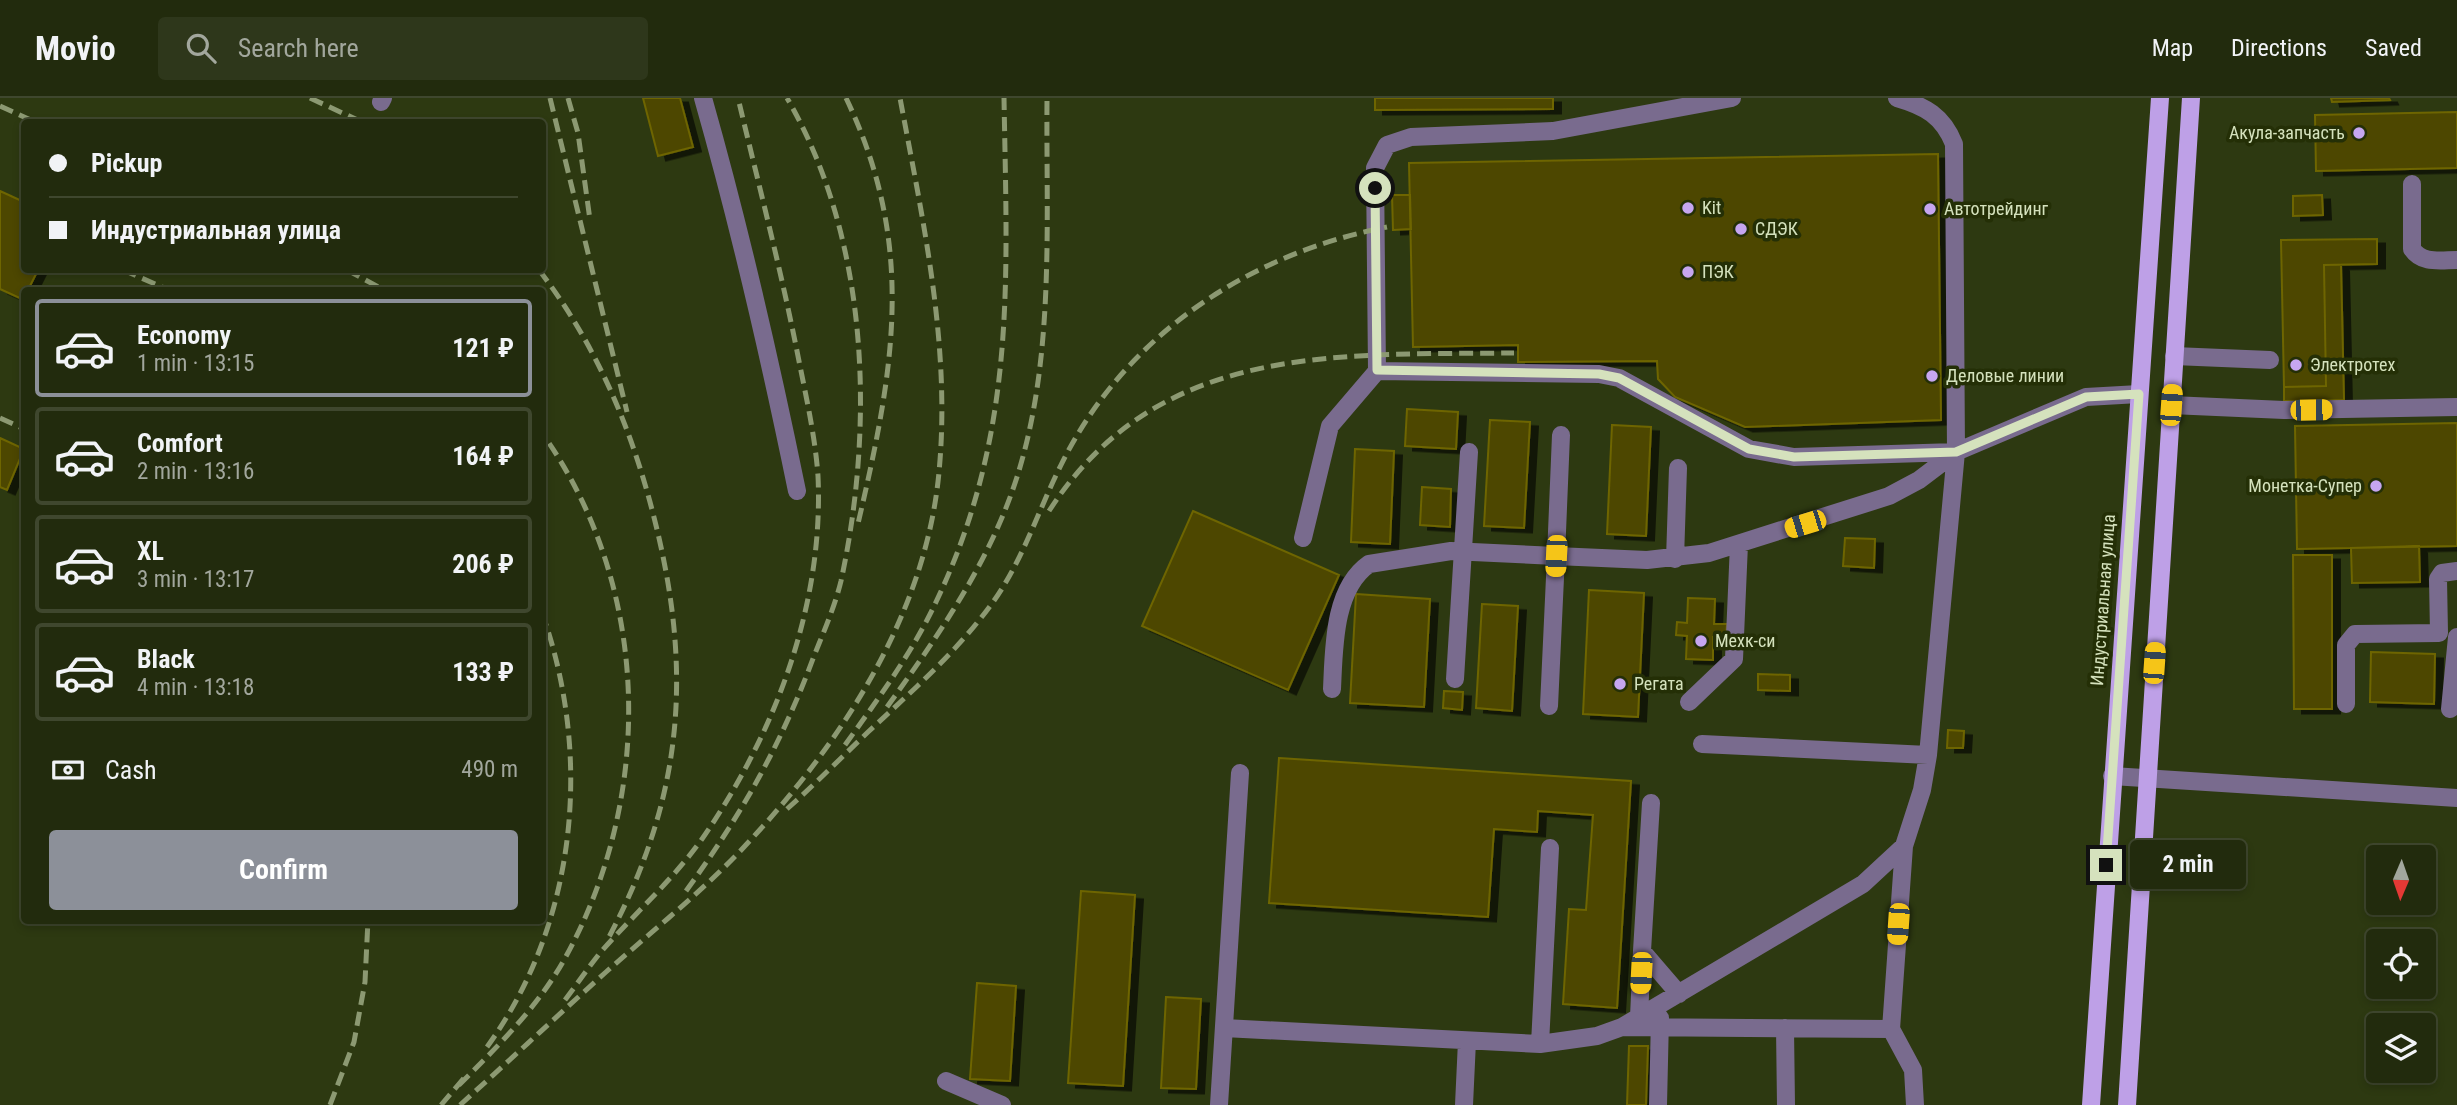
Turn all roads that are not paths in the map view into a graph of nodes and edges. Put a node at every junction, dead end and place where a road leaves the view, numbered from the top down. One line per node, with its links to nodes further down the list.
1 (703, 98): 18 (street)
2 (1732, 98): 10 (street)
3 (1897, 98): 16 (street)
4 (2160, 98): 11 (main road, Индустриальная улица)
5 (2191, 98): 8 (main road)
6 (2412, 184): 7 (street)
7 (2457, 260)
8 (2174, 356): 9 (street); 12 (main road)
9 (2270, 360)
10 (1377, 370): 16 (street); 19 (street)
11 (2139, 394): 16 (street); 35 (main road, Индустриальная улица)
12 (2171, 405): 13 (street); 36 (main road)
13 (2457, 407)
14 (1561, 435): 22 (street)
15 (1469, 452): 21 (street)
16 (1956, 452): 20 (street); 33 (street)
17 (1678, 468): 23 (street)
18 (797, 491)
19 (1303, 538)
20 (1739, 544): 23 (street); 28 (street)
21 (1463, 551): 22 (street); 26 (street); 27 (street)
22 (1556, 556): 23 (street); 30 (street)
23 (1675, 559)
24 (2457, 571): 25 (street)
25 (2451, 634): 29 (street); 31 (street)
26 (1455, 679)
27 (1332, 689)
28 (1689, 702)
29 (2346, 704)
30 (1549, 706)
31 (2450, 709)
32 (1702, 744): 33 (street)
33 (1928, 755): 39 (street)
34 (1240, 774): 47 (street)
35 (2112, 776): 36 (street); 59 (main road, Индустриальная улица)
36 (2146, 778): 37 (street); 60 (main road)
37 (2457, 798)
38 (1651, 803): 41 (street)
39 (1904, 846): 42 (street); 49 (street)
40 (1550, 848): 51 (street)
41 (1642, 951): 42 (street); 44 (street)
42 (1679, 994): 43 (street)
43 (1661, 1005): 44 (street); 46 (street)
44 (1639, 1017): 45 (street)
45 (1622, 1027): 46 (street); 51 (street)
46 (1660, 1027): 48 (street); 56 (street)
47 (1224, 1028): 50 (street); 54 (street)
48 (1785, 1028): 49 (street); 57 (street)
49 (1891, 1029): 58 (street)
50 (1467, 1041): 51 (street); 55 (street)
51 (1540, 1044)
52 (946, 1081): 53 (street)
53 (1002, 1105)
54 (1219, 1105)
55 (1464, 1105)
56 (1658, 1105)
57 (1786, 1105)
58 (1915, 1105)
59 (2091, 1105)
60 (2127, 1105)

